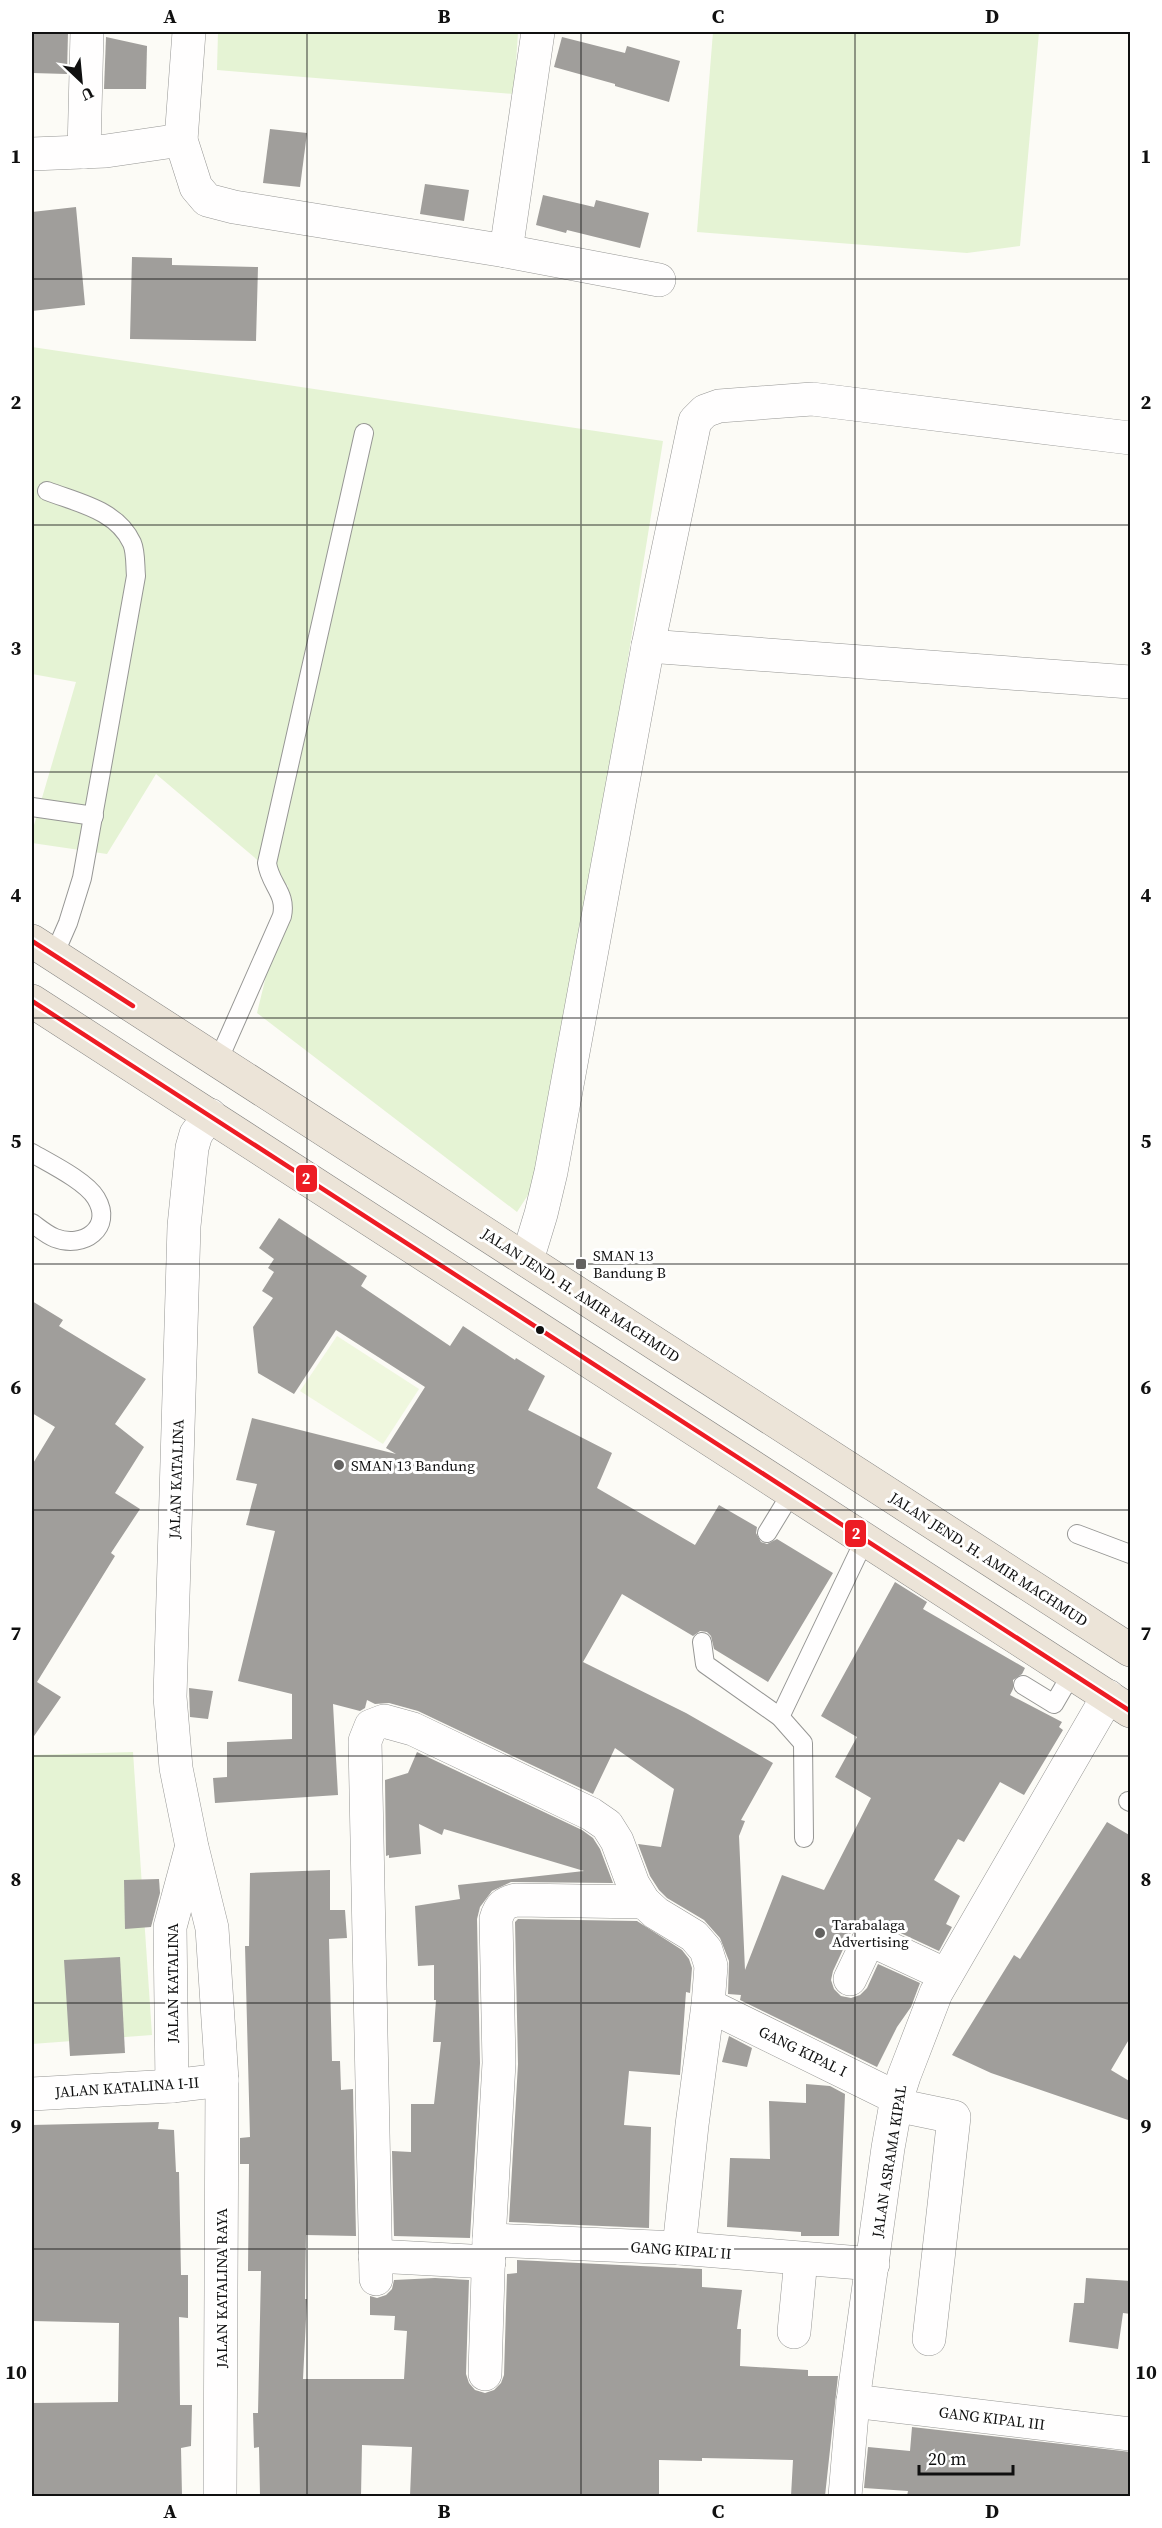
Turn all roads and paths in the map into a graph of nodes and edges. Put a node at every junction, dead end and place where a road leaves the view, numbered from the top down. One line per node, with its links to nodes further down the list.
1 (87, 32): 5 (street)
2 (189, 32): 4 (street)
3 (538, 32): 7 (street)
4 (181, 140): 5 (street); 7 (street)
5 (84, 152): 6 (street)
6 (32, 154)
7 (506, 251): 8 (street)
8 (659, 280)
9 (364, 433): 18 (lane)
10 (1131, 438): 12 (street)
11 (47, 491): 15 (lane)
12 (648, 646): 13 (street); 22 (street)
13 (1131, 682)
14 (32, 807): 15 (lane)
15 (94, 816): 16 (lane)
16 (43, 948): 18 (highway, JALAN JEND. H. AMIR MACHMUD)
17 (32, 1001): 19 (highway)
18 (218, 1061): 22 (highway, JALAN JEND. H. AMIR MACHMUD)
19 (210, 1114): 24 (highway); 37 (street, JALAN KATALINA)
20 (32, 1153): 21 (lane)
21 (32, 1223)
22 (527, 1260): 23 (highway, JALAN JEND. H. AMIR MACHMUD)
23 (818, 1449): 24 (highway); 25 (highway, JALAN JEND. H. AMIR MACHMUD)
24 (792, 1492): 26 (lane); 28 (highway)
25 (892, 1496): 28 (highway); 31 (highway, JALAN JEND. H. AMIR MACHMUD)
26 (767, 1533)
27 (1077, 1534): 29 (lane)
28 (865, 1539): 32 (highway); 35 (lane)
29 (1131, 1554)
30 (702, 1642): 35 (lane)
31 (1131, 1650)
32 (1072, 1673): 33 (lane); 34 (highway)
33 (1023, 1685)
34 (1120, 1704): 39 (street, JALAN ASRAMA KIPAL)
35 (780, 1717): 36 (lane)
36 (804, 1838)
37 (192, 1847): 42 (street, JALAN KATALINA); 43 (street, JALAN KATALINA)
38 (644, 1902): 41 (street); 47 (street); 47 (street, GANG KIPAL II)
39 (946, 1975): 40 (street); 45 (street, JALAN ASRAMA KIPAL)
40 (850, 1979)
41 (708, 2005): 45 (street, GANG KIPAL I); 46 (street)
42 (222, 2080): 43 (street, JALAN KATALINA I-II); 55 (street, JALAN KATALINA RAYA)
43 (172, 2086): 44 (street, JALAN KATALINA I-II)
44 (32, 2094)
45 (897, 2101): 49 (street, JALAN ASRAMA KIPAL); 51 (street, GANG KIPAL I)
46 (679, 2248): 47 (street, GANG KIPAL II); 48 (street, GANG KIPAL II)
47 (489, 2251): 52 (street)
48 (801, 2259): 49 (street, GANG KIPAL II); 50 (street)
49 (873, 2264): 53 (street, JALAN ASRAMA KIPAL)
50 (794, 2332)
51 (929, 2339)
52 (485, 2374)
53 (854, 2401): 54 (street, GANG KIPAL III); 56 (street, JALAN ASRAMA KIPAL)
54 (1131, 2434)
55 (220, 2496)
56 (845, 2496)

